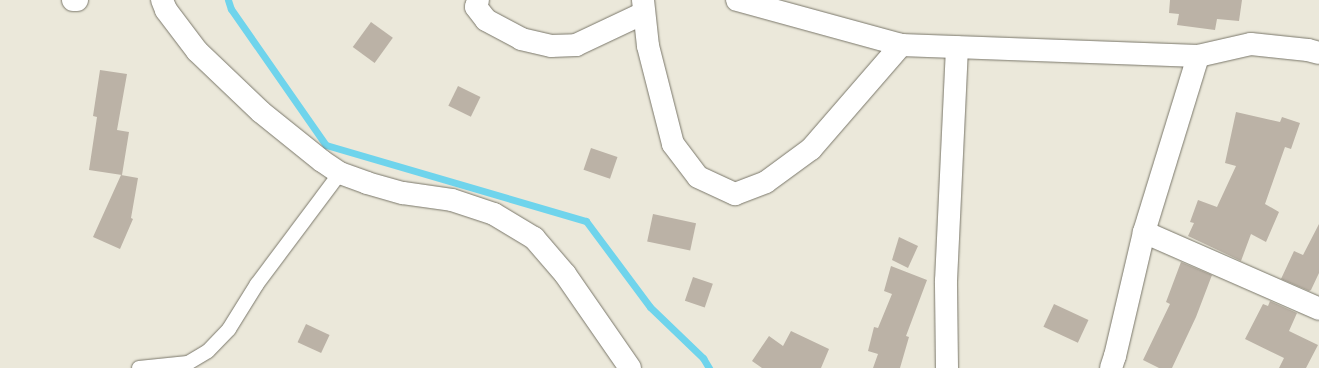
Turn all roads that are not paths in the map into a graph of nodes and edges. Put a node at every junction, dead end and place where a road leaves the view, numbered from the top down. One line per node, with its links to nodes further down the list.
1 (73, 0): 2 (street)
2 (77, 0)
3 (162, 0): 11 (street)
4 (478, 0): 6 (street)
5 (737, 0): 7 (street)
6 (644, 6): 7 (street)
7 (901, 45): 8 (street)
8 (957, 47): 10 (street); 16 (street)
9 (1319, 53): 10 (street)
10 (1198, 56): 12 (street)
11 (340, 173): 14 (lane); 15 (street)
12 (1144, 232): 13 (street); 17 (street)
13 (1319, 309)
14 (139, 368)
15 (630, 368)
16 (947, 368)
17 (1110, 368)

